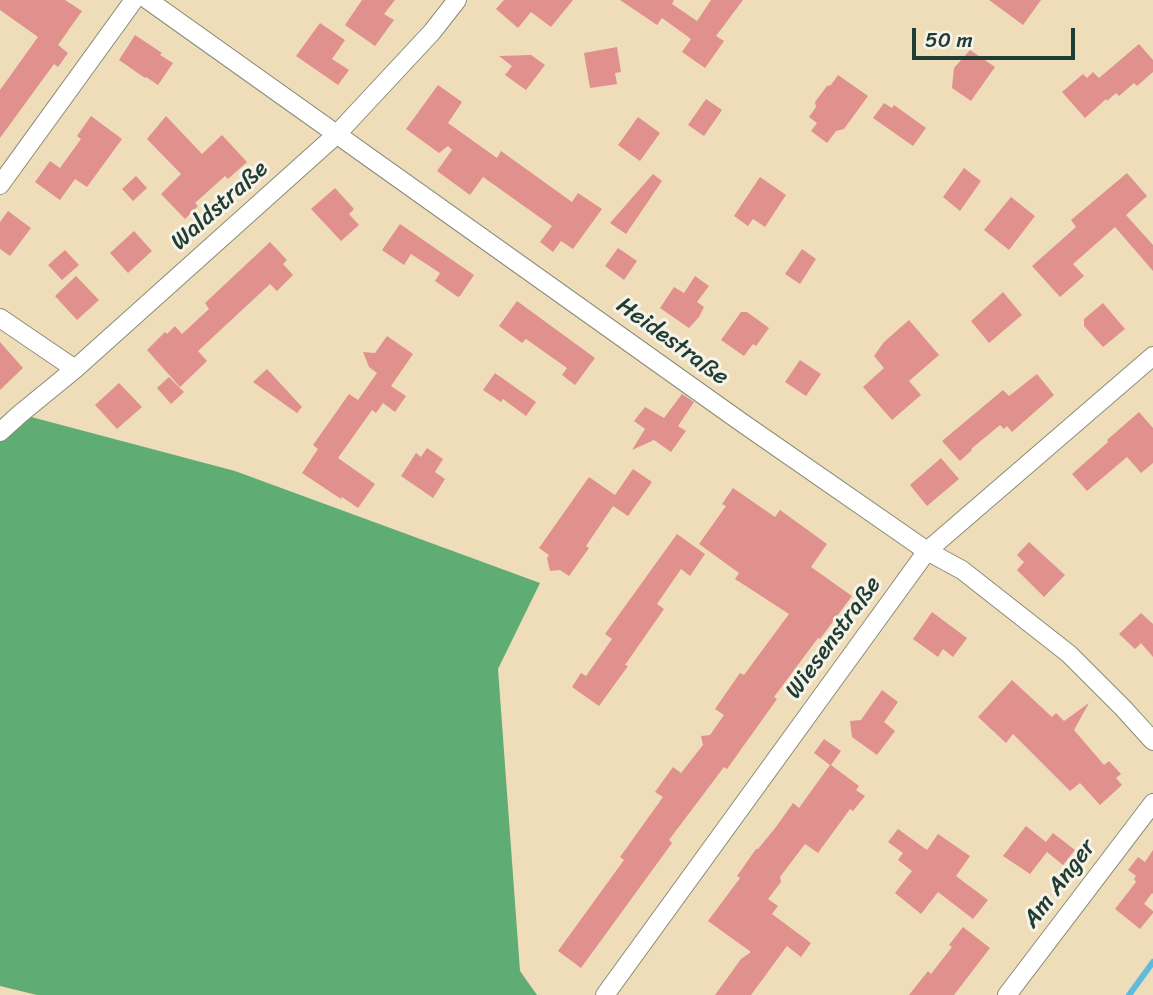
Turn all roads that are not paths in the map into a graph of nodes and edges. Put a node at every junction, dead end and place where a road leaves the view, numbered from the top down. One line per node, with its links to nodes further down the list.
1 (134, 0): 5 (street)
2 (148, 0): 4 (street, Heidestraße)
3 (457, 0): 4 (street, Waldstraße)
4 (337, 134): 8 (street, Waldstraße); 10 (street, Heidestraße)
5 (0, 185)
6 (0, 318): 8 (street)
7 (1153, 356): 10 (street, Wiesenstraße)
8 (75, 369): 9 (street, Waldstraße)
9 (0, 432)
10 (927, 551): 11 (street, Heidestraße); 13 (street, Wiesenstraße)
11 (1153, 741)
12 (1153, 803): 14 (street, Am Anger)
13 (605, 995)
14 (1007, 995)

